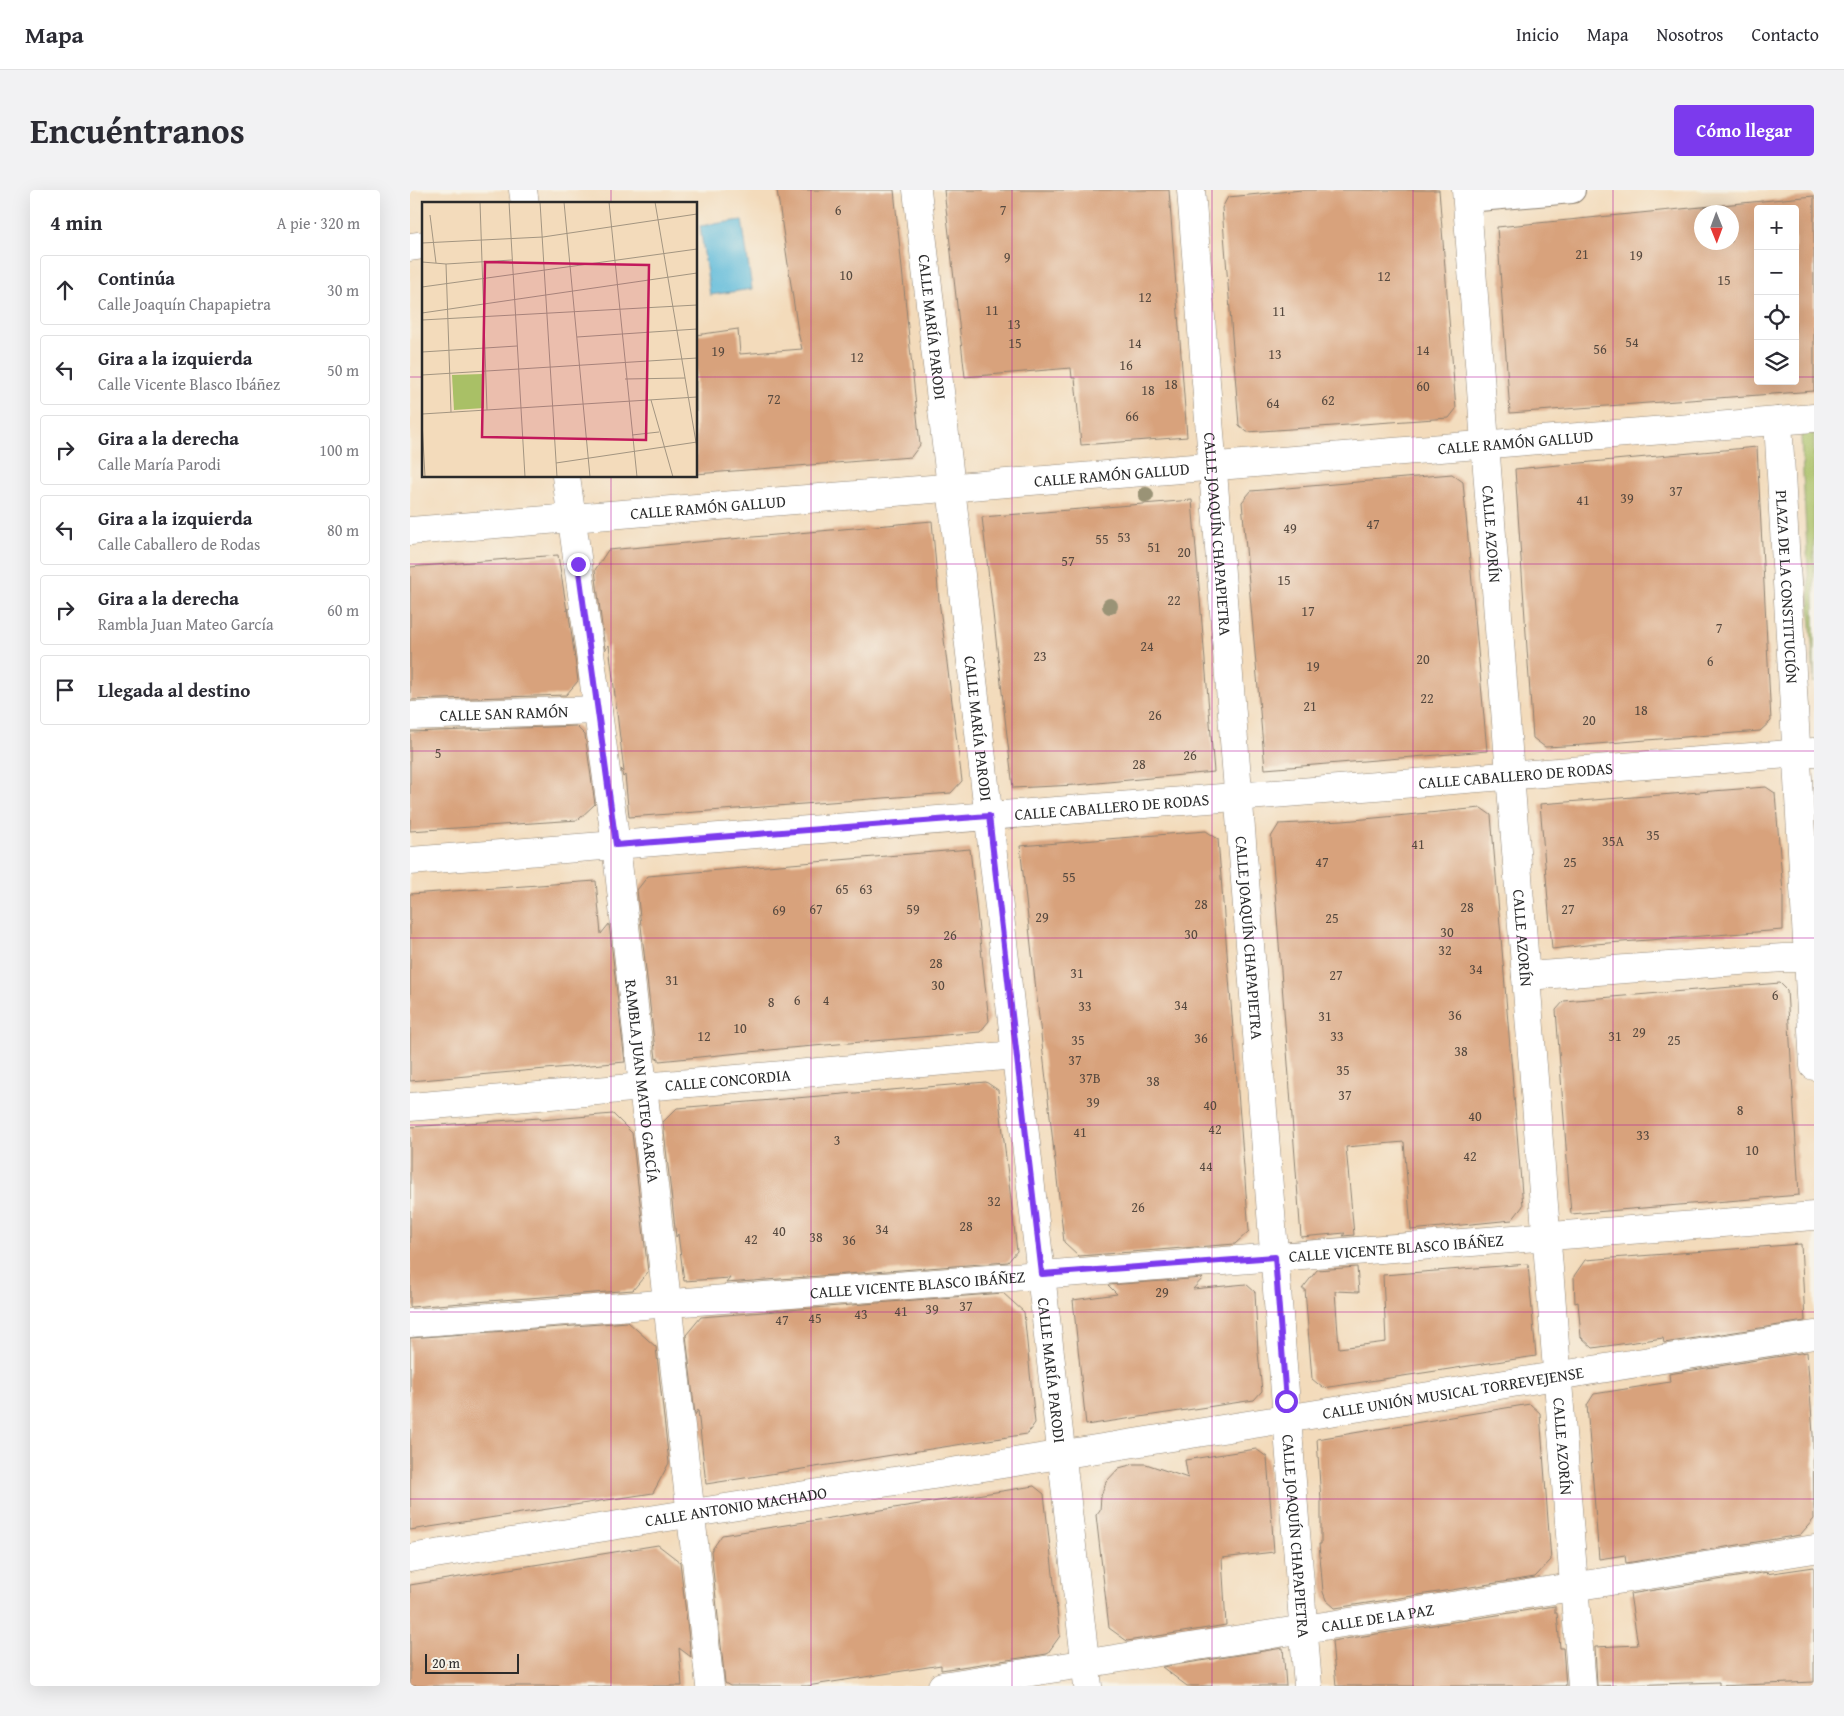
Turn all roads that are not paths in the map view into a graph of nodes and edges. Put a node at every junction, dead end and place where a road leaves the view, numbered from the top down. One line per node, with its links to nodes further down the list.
1 (917, 190): 10 (street, CALLE MARÍA PARODI)
2 (1191, 190): 8 (street, CALLE JOAQUÍN CHAPAPIETRA)
3 (1572, 190): 4 (street)
4 (1466, 195): 7 (street, CALLE AZORÍN)
5 (1814, 418): 6 (street, CALLE RAMÓN GALLUD)
6 (1778, 421): 7 (street, CALLE RAMÓN GALLUD); 15 (street, PLAZA DE LA CONSTITUCIÓN)
7 (1485, 444): 8 (street, CALLE RAMÓN GALLUD); 16 (street, CALLE AZORÍN)
8 (1212, 466): 10 (street, CALLE RAMÓN GALLUD); 17 (street, CALLE JOAQUÍN CHAPAPIETRA)
9 (566, 478): 11 (street, RAMBLA JUAN MATEO GARCÍA)
10 (951, 488): 11 (street, CALLE RAMÓN GALLUD); 18 (street, CALLE MARÍA PARODI)
11 (572, 518): 12 (street, CALLE RAMÓN GALLUD); 13 (street, RAMBLA JUAN MATEO GARCÍA)
12 (410, 531)
13 (598, 710): 14 (street, CALLE SAN RAMÓN); 19 (street, RAMBLA JUAN MATEO GARCÍA)
14 (410, 716)
15 (1805, 753): 16 (street, CALLE CABALLERO DE RODAS); 21 (street, PLAZA DE LA CONSTITUCIÓN)
16 (1510, 776): 17 (street, CALLE CABALLERO DE RODAS); 22 (street, CALLE AZORÍN)
17 (1238, 797): 18 (street, CALLE CABALLERO DE RODAS); 29 (street, CALLE JOAQUÍN CHAPAPIETRA)
18 (989, 816): 19 (street, CALLE CABALLERO DE RODAS); 23 (street, CALLE MARÍA PARODI)
19 (616, 845): 20 (street, CALLE CABALLERO DE RODAS); 25 (street, RAMBLA JUAN MATEO GARCÍA)
20 (410, 862)
21 (1811, 958): 22 (street); 24 (street, PLAZA DE LA CONSTITUCIÓN)
22 (1526, 976): 28 (street, CALLE AZORÍN)
23 (1016, 1055): 25 (street, CALLE CONCORDIA); 30 (street, CALLE MARÍA PARODI)
24 (1814, 1066)
25 (643, 1088): 26 (street, CALLE CONCORDIA); 31 (street, RAMBLA JUAN MATEO GARCÍA)
26 (410, 1107)
27 (1814, 1216): 28 (street, CALLE VICENTE BLASCO IBÁÑEZ)
28 (1547, 1236): 29 (street, CALLE VICENTE BLASCO IBÁÑEZ); 34 (street, CALLE AZORÍN)
29 (1275, 1257): 30 (street, CALLE VICENTE BLASCO IBÁÑEZ); 35 (street, CALLE JOAQUÍN CHAPAPIETRA)
30 (1042, 1274): 31 (street, CALLE VICENTE BLASCO IBÁÑEZ); 36 (street, CALLE MARÍA PARODI)
31 (667, 1303): 32 (street, CALLE VICENTE BLASCO IBÁÑEZ); 37 (street, RAMBLA JUAN MATEO GARCÍA)
32 (410, 1323)
33 (1814, 1335): 34 (street, CALLE UNIÓN MUSICAL TORREVEJENSE)
34 (1558, 1376): 35 (street, CALLE UNIÓN MUSICAL TORREVEJENSE); 40 (street, CALLE AZORÍN)
35 (1286, 1418): 36 (street, CALLE UNIÓN MUSICAL TORREVEJENSE); 41 (street, CALLE JOAQUÍN CHAPAPIETRA)
36 (1062, 1454): 37 (street, CALLE ANTONIO MACHADO); 42 (street, CALLE MARÍA PARODI)
37 (690, 1514): 39 (street, CALLE ANTONIO MACHADO); 43 (street, RAMBLA JUAN MATEO GARCÍA)
38 (1814, 1550): 40 (street, CALLE DE LA PAZ)
39 (410, 1558)
40 (1574, 1587): 41 (street, CALLE DE LA PAZ); 46 (street, CALLE AZORÍN)
41 (1303, 1629): 42 (street, CALLE DE LA PAZ); 45 (street, CALLE JOAQUÍN CHAPAPIETRA)
42 (1087, 1675): 44 (street, CALLE DE LA PAZ)
43 (710, 1686)
44 (942, 1686)
45 (1308, 1686)
46 (1582, 1686)

